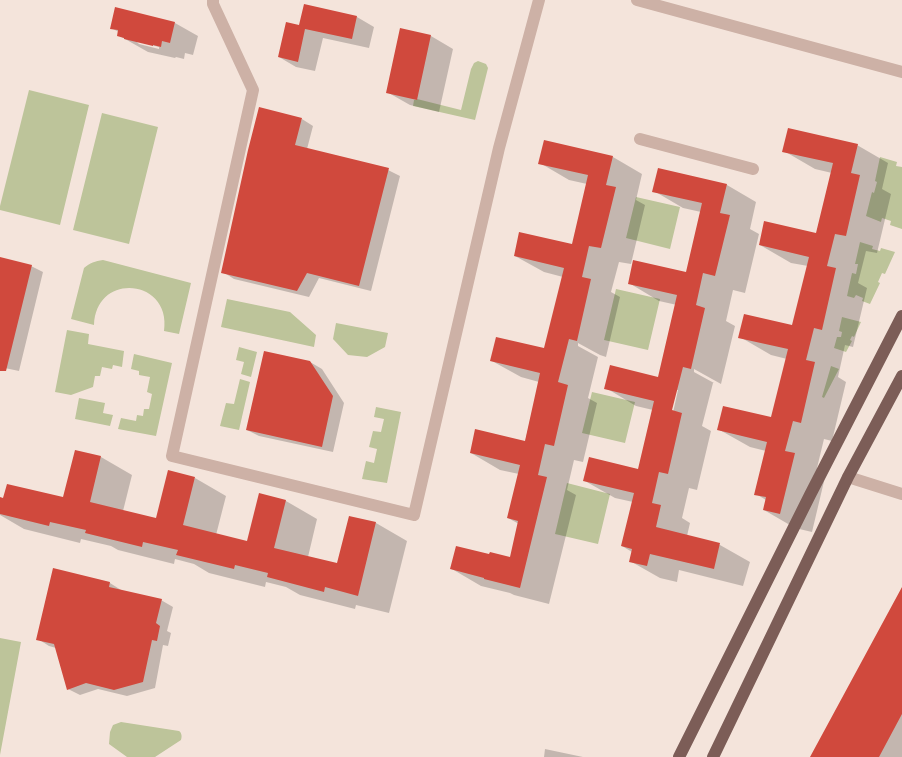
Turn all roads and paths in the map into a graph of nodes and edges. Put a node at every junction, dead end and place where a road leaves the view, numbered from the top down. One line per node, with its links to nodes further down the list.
1 (212, 0): 2 (street)
2 (540, 0)
3 (638, 0): 4 (street)
4 (902, 72)
5 (640, 139): 6 (street)
6 (753, 169)
7 (902, 316): 11 (main road)
8 (902, 376): 9 (main road)
9 (848, 477): 10 (street); 12 (main road)
10 (902, 494)
11 (678, 757)
12 (712, 757)

